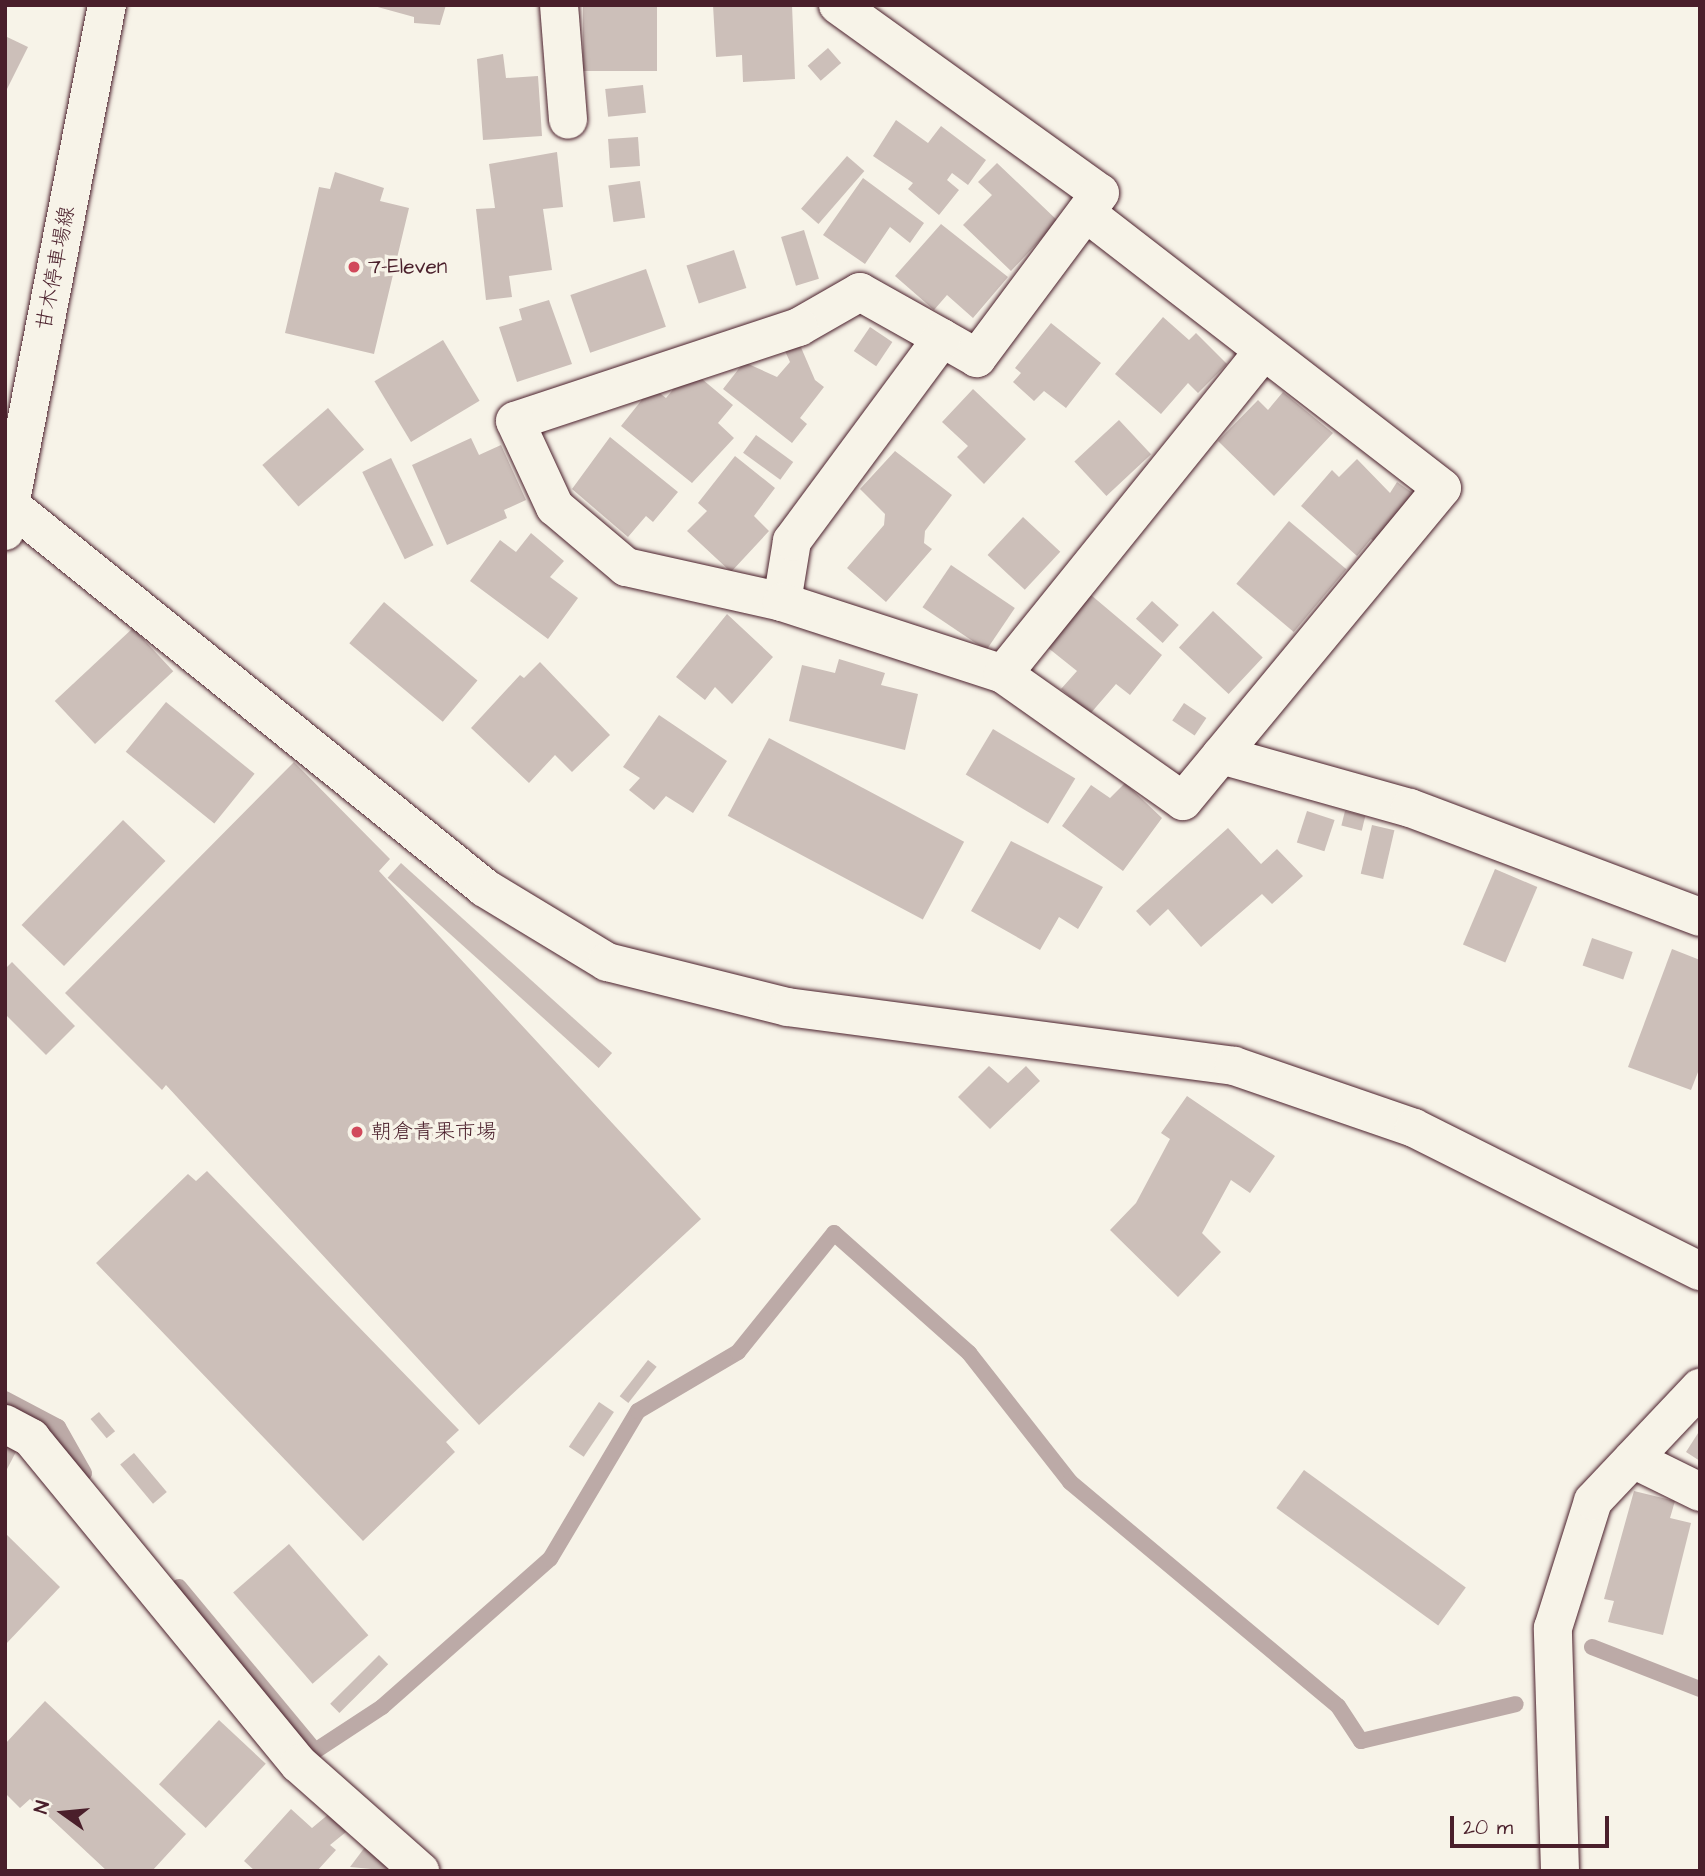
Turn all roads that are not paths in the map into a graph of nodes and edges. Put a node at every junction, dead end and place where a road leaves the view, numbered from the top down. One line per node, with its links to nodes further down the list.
1 (107, 5): 8 (street, 甘木停車場線)
2 (559, 5): 4 (street)
3 (838, 5): 5 (street)
4 (568, 120)
5 (1086, 214): 6 (street); 7 (street)
6 (942, 338): 9 (street); 9 (street)
7 (1264, 351): 10 (street); 11 (street)
8 (8, 518): 13 (street)
9 (782, 602): 10 (street)
10 (1003, 674): 11 (street)
11 (1221, 755): 12 (street)
12 (1700, 916)
13 (1700, 1271)
14 (1700, 1388): 16 (street)
15 (5, 1424): 18 (street)
16 (1633, 1460): 17 (street); 19 (street)
17 (1700, 1492)
18 (420, 1871)
19 (1559, 1871)

